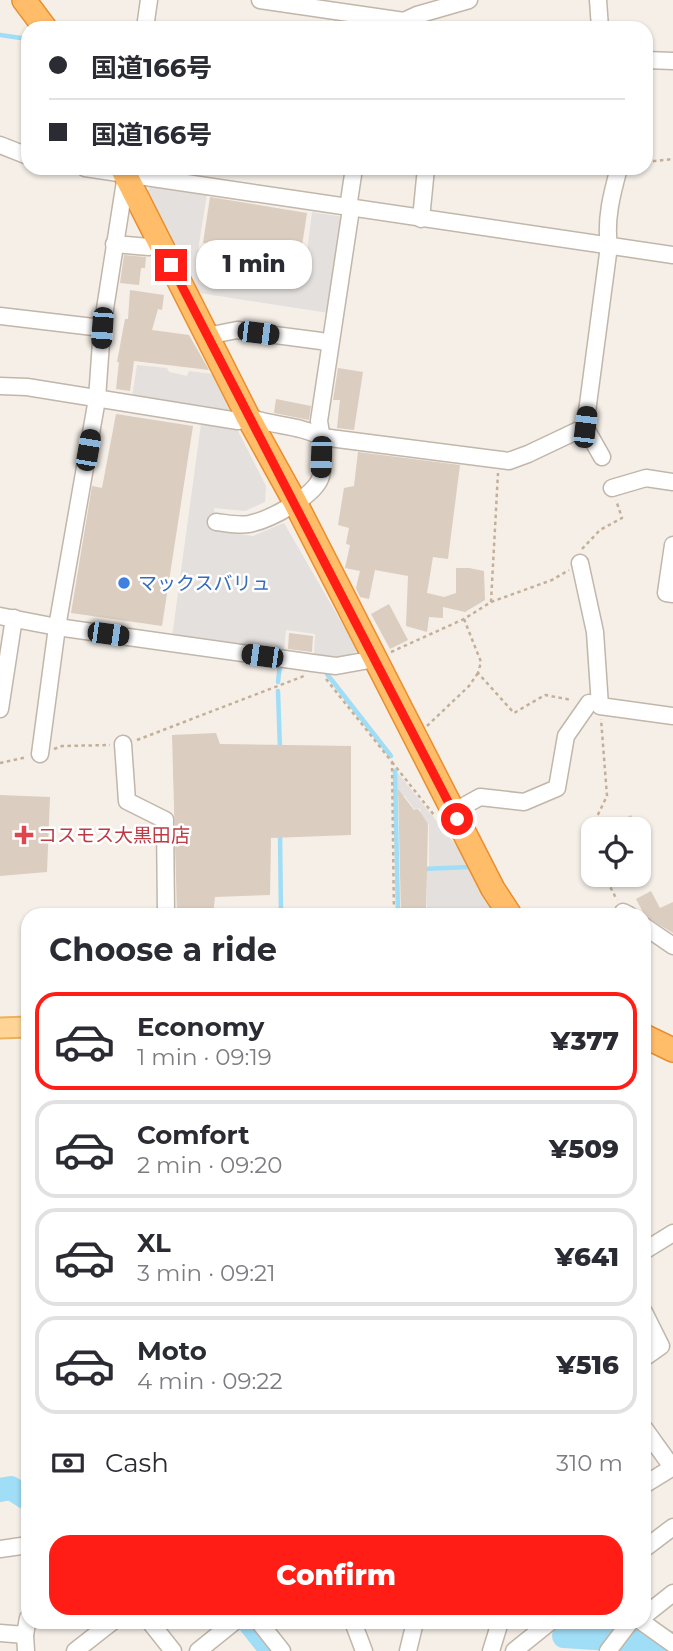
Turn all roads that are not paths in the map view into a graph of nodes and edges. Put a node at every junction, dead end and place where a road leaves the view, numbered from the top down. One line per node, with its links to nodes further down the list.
1 (24, 0): 6 (highway)
2 (149, 0): 7 (street)
3 (260, 0): 8 (street)
4 (469, 0): 9 (street)
5 (598, 0): 10 (street)
6 (39, 21)
7 (146, 21)
8 (369, 21)
9 (414, 21)
10 (600, 21)
11 (653, 60): 12 (street)
12 (673, 61)
13 (0, 145): 14 (street)
14 (21, 153)
15 (124, 175): 24 (street)
16 (127, 175): 23 (highway)
17 (154, 175): 21 (street)
18 (353, 175): 21 (street)
19 (425, 175): 22 (street)
20 (617, 175): 25 (street)
21 (349, 209): 22 (street); 30 (street)
22 (421, 219): 25 (street)
23 (159, 241): 24 (street); 29 (highway)
24 (114, 244): 28 (street)
25 (609, 246): 26 (street); 34 (street)
26 (673, 255)
27 (0, 316): 28 (street)
28 (102, 328): 32 (street)
29 (207, 336): 30 (street); 33 (highway)
30 (331, 344): 35 (street)
31 (0, 386): 32 (street)
32 (97, 399): 33 (street); 45 (street)
33 (248, 417): 35 (street); 39 (highway)
34 (585, 427): 35 (street); 36 (street)
35 (321, 429): 39 (street)
36 (603, 457)
37 (673, 482): 38 (street)
38 (612, 488)
39 (295, 502): 40 (street); 46 (highway)
40 (216, 522)
41 (673, 545): 43 (street)
42 (580, 563): 47 (street)
43 (673, 594)
44 (7, 617): 45 (street); 48 (street)
45 (57, 627): 46 (street); 51 (street)
46 (375, 659): 52 (highway)
47 (594, 704): 49 (street); 52 (street)
48 (0, 709)
49 (673, 716)
50 (123, 744): 53 (street)
51 (40, 754)
52 (455, 816): 54 (highway)
53 (166, 908)
54 (505, 908)
55 (651, 931): 56 (street)
56 (673, 946)
57 (21, 1027): 58 (main road)
58 (0, 1028)
59 (651, 1039): 60 (highway)
60 (673, 1050)
61 (673, 1233): 62 (street)
62 (651, 1247)
63 (651, 1325): 64 (street)
64 (651, 1353)
65 (651, 1438): 66 (street)
66 (672, 1467): 67 (street)
67 (651, 1480)
68 (673, 1527): 69 (street)
69 (651, 1544)
70 (21, 1546): 71 (street)
71 (0, 1549)
72 (673, 1593): 73 (street)
73 (651, 1610)
74 (651, 1628): 86 (street)
75 (104, 1629): 87 (street)
76 (156, 1629): 88 (street)
77 (225, 1629): 89 (street)
78 (265, 1629): 90 (street)
79 (356, 1629): 91 (street)
80 (413, 1629): 92 (street)
81 (498, 1629): 93 (street)
82 (541, 1629): 94 (street)
83 (625, 1629): 95 (street)
84 (0, 1633): 85 (street)
85 (26, 1643)
86 (673, 1644)
87 (75, 1651)
88 (173, 1651)
89 (198, 1651)
90 (282, 1651)
91 (364, 1651)
92 (408, 1651)
93 (491, 1651)
94 (514, 1651)
95 (608, 1651)

